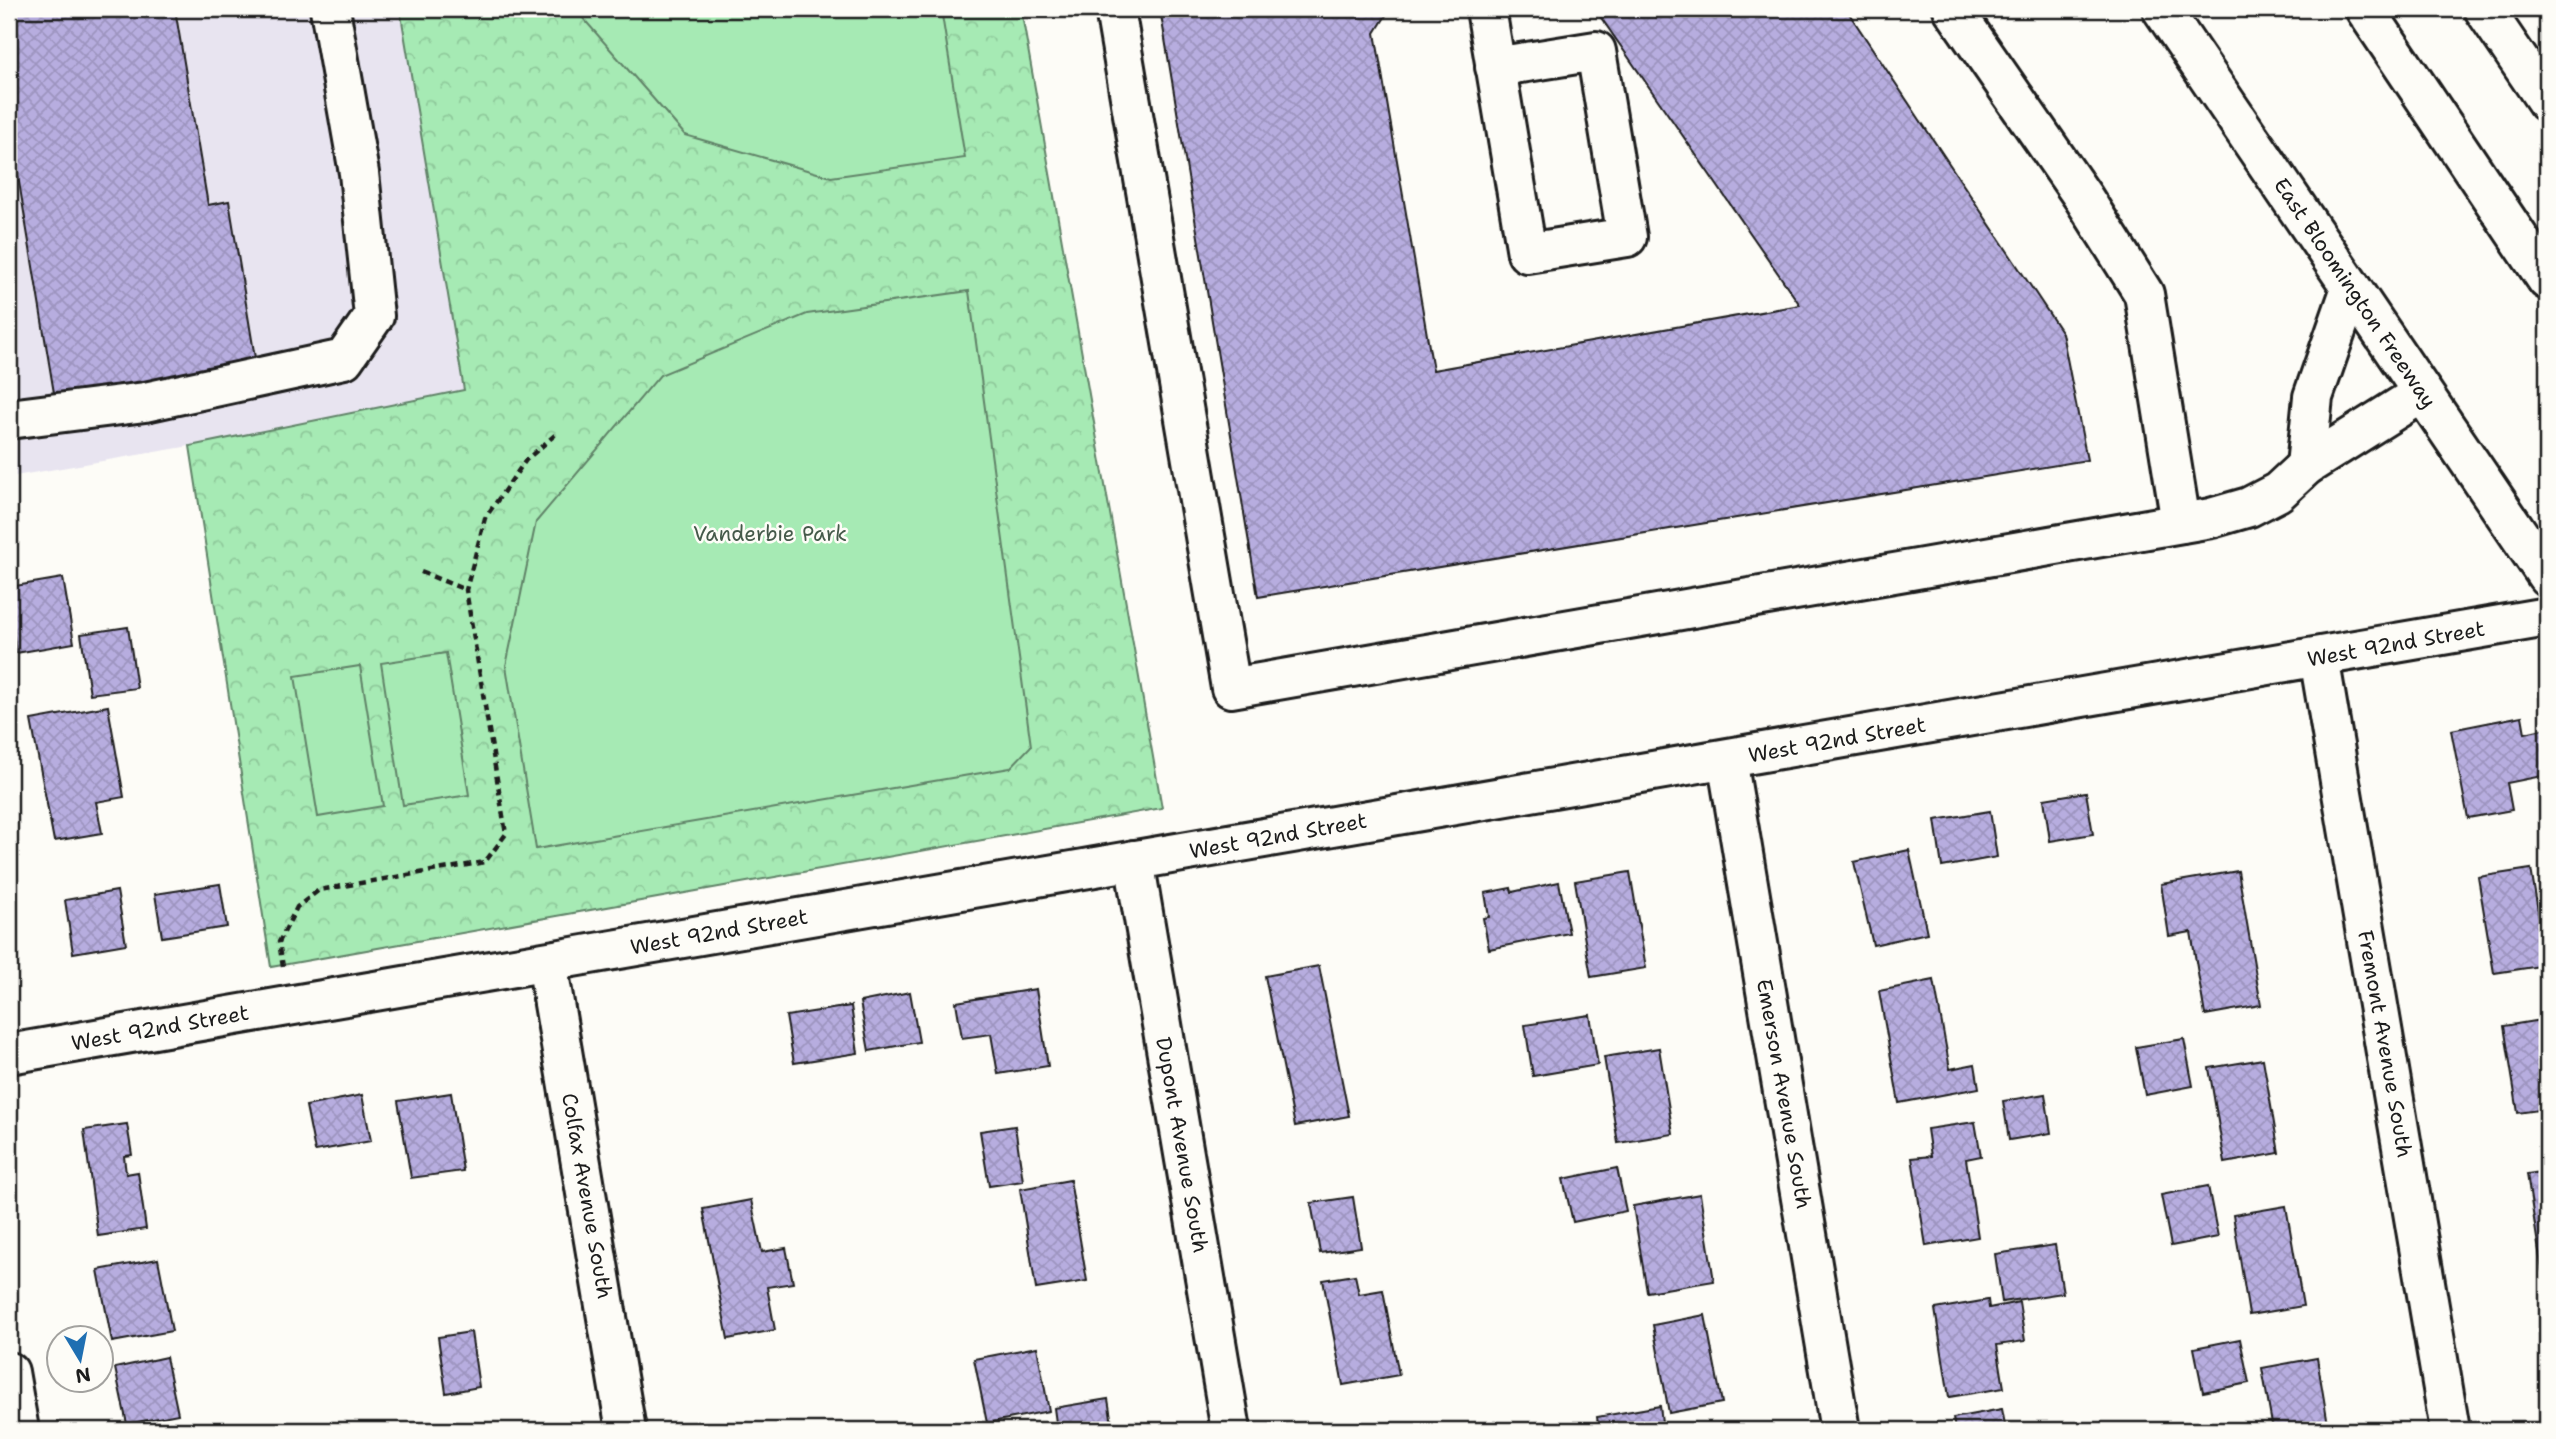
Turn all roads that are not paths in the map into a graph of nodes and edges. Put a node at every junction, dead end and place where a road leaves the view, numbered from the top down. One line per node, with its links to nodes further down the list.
1 (330, 9): 13 (main road)
2 (1115, 9): 15 (main road)
3 (1486, 9): 8 (main road)
4 (1953, 9): 15 (main road)
5 (2162, 9): 11 (main road, East Bloomington Freeway)
6 (2365, 9): 10 (main road)
7 (2484, 9): 9 (main road)
8 (1495, 67): 8 (main road)
9 (2547, 102)
10 (2547, 280)
11 (2351, 288): 12 (main road, East Bloomington Freeway); 14 (main road)
12 (2422, 393): 14 (main road); 16 (main road, East Bloomington Freeway)
13 (9, 419)
14 (2306, 466): 15 (main road)
15 (2181, 523)
16 (2547, 576)
17 (2547, 617): 18 (main road, West 92nd Street)
18 (2319, 657): 19 (main road, West 92nd Street); 28 (main road, Fremont Avenue South)
19 (1727, 758): 20 (main road, West 92nd Street); 27 (main road, Emerson Avenue South)
20 (1133, 860): 21 (main road, West 92nd Street); 26 (main road, Dupont Avenue South)
21 (547, 962): 22 (main road, West 92nd Street); 25 (main road, Colfax Avenue South)
22 (9, 1054)
23 (9, 1372): 24 (main road)
24 (19, 1430)
25 (626, 1430)
26 (1231, 1430)
27 (1840, 1430)
28 (2450, 1430)

